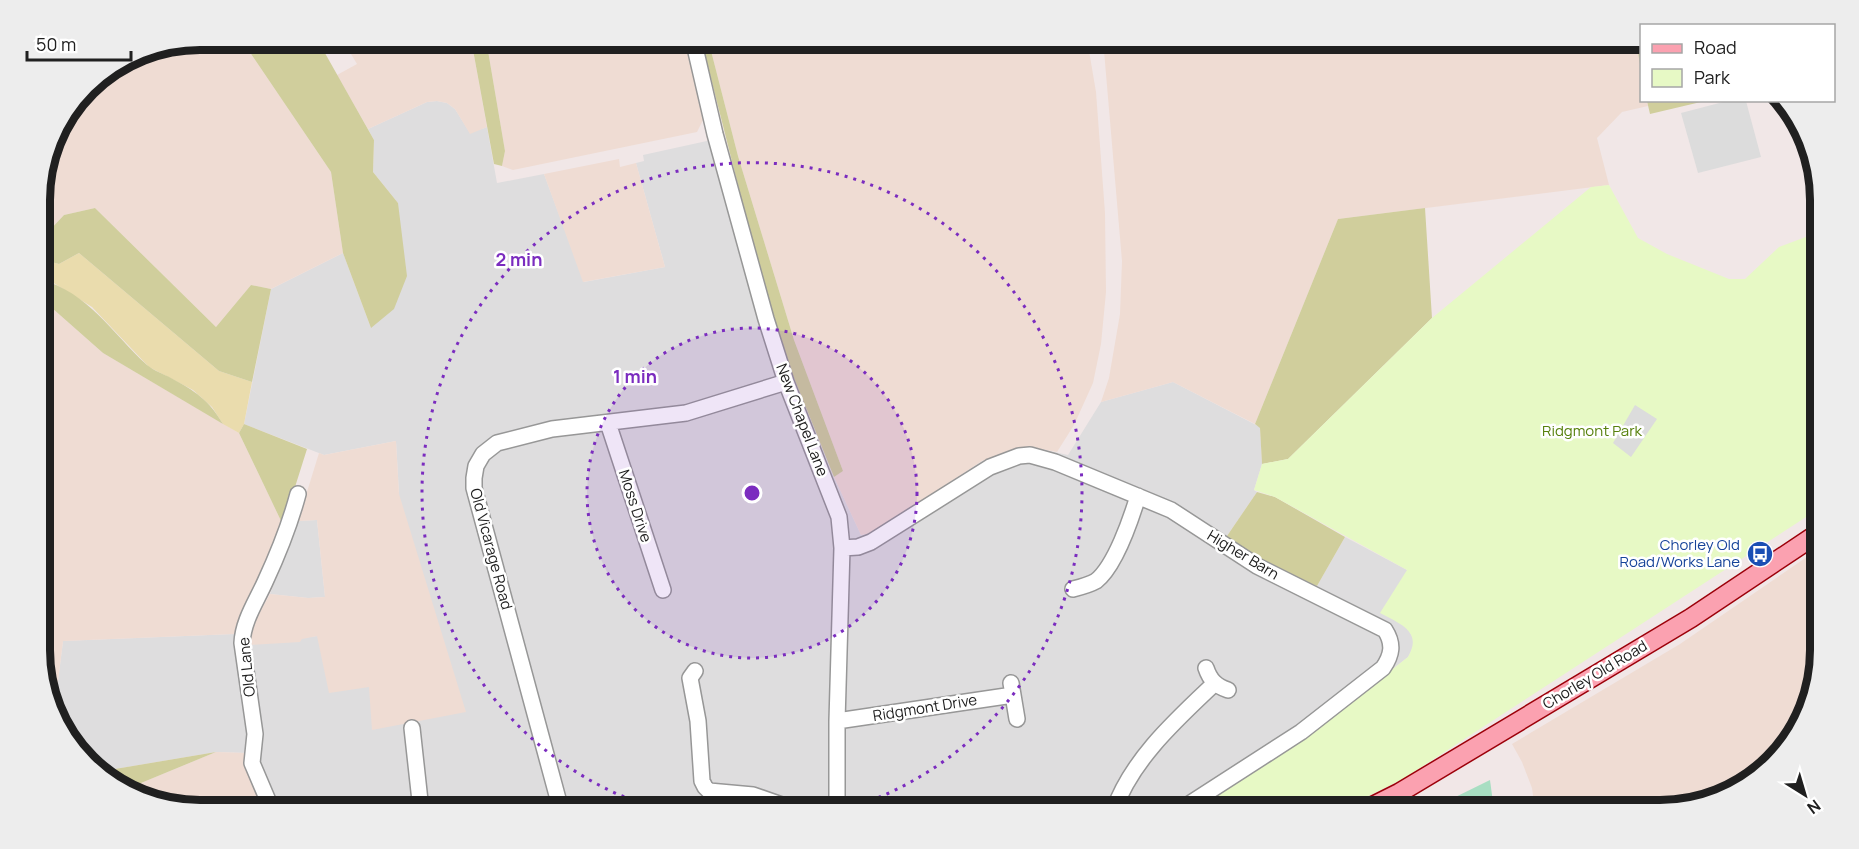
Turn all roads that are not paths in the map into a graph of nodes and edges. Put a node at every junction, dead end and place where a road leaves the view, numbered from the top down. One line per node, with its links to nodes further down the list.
1 (696, 50): 2 (street, New Chapel Lane)
2 (786, 382): 3 (street, Old Vicarage Road); 7 (street, New Chapel Lane)
3 (608, 423): 9 (street, Moss Drive); 20 (street, Old Vicarage Road)
4 (298, 494): 18 (street, Old Lane)
5 (1138, 496): 7 (street, Higher Barn); 8 (street); 16 (street, Higher Barn)
6 (1810, 539): 17 (main road, Chorley Old Road)
7 (842, 548): 13 (street, New Chapel Lane)
8 (1073, 589)
9 (662, 590)
10 (1206, 668): 15 (street)
11 (694, 671): 21 (street)
12 (1017, 718): 13 (street, Ridgmont Drive)
13 (837, 721): 22 (street, New Chapel Lane)
14 (412, 728): 19 (street)
15 (1119, 799)
16 (1197, 799)
17 (1387, 799)
18 (268, 800)
19 (420, 800)
20 (558, 800)
21 (766, 800)
22 (837, 800)

